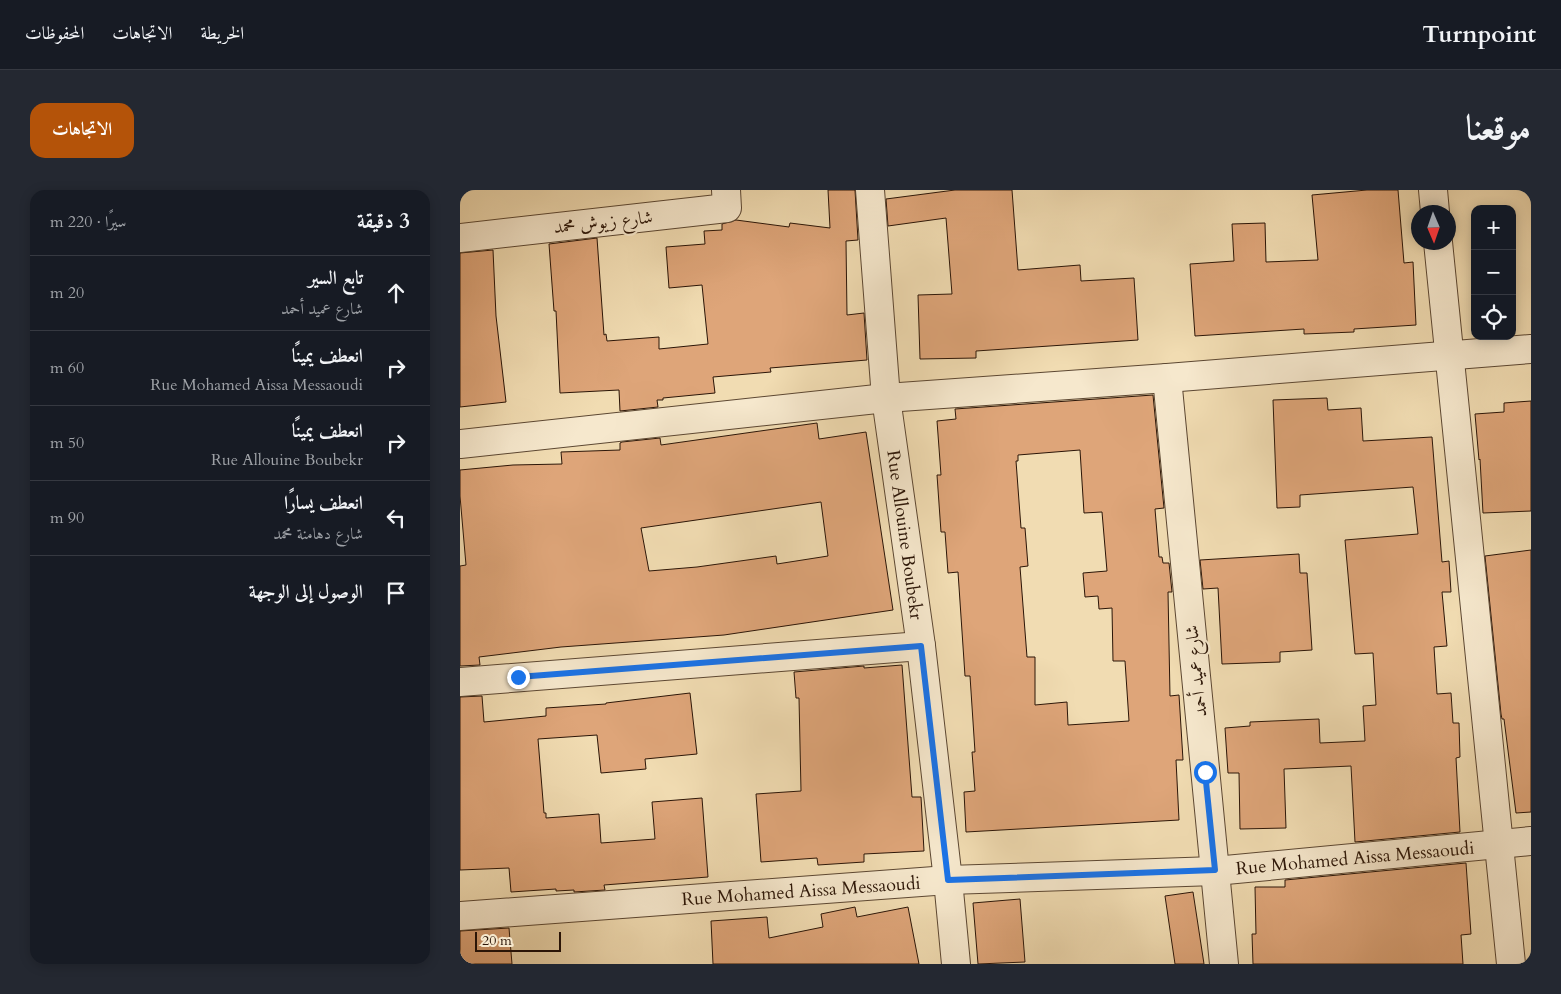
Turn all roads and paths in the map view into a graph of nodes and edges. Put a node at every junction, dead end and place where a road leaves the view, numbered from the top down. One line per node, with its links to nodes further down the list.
1 (726, 190): 5 (street, شارع زيوش محمد)
2 (870, 190): 10 (street, Rue Allouine Boubekr)
3 (1433, 190): 4 (street)
4 (1434, 205)
5 (460, 238)
6 (1439, 250): 8 (street)
7 (1531, 349): 8 (street)
8 (1449, 356): 9 (street); 15 (street)
9 (1167, 378): 10 (street); 16 (street, شارع عميد أحمد)
10 (886, 398): 11 (street); 12 (street, Rue Allouine Boubekr)
11 (460, 444)
12 (921, 646): 13 (street); 17 (street, Rue Allouine Boubekr)
13 (460, 682)
14 (1531, 841): 15 (street, Rue Mohamed Aissa Messaoudi)
15 (1499, 844): 16 (street, Rue Mohamed Aissa Messaoudi); 21 (street)
16 (1215, 870): 17 (street, Rue Mohamed Aissa Messaoudi); 20 (street, شارع عميد أحمد)
17 (948, 880): 18 (street, Rue Mohamed Aissa Messaoudi); 19 (street, Rue Allouine Boubekr)
18 (460, 916)
19 (956, 964)
20 (1224, 964)
21 (1511, 964)

